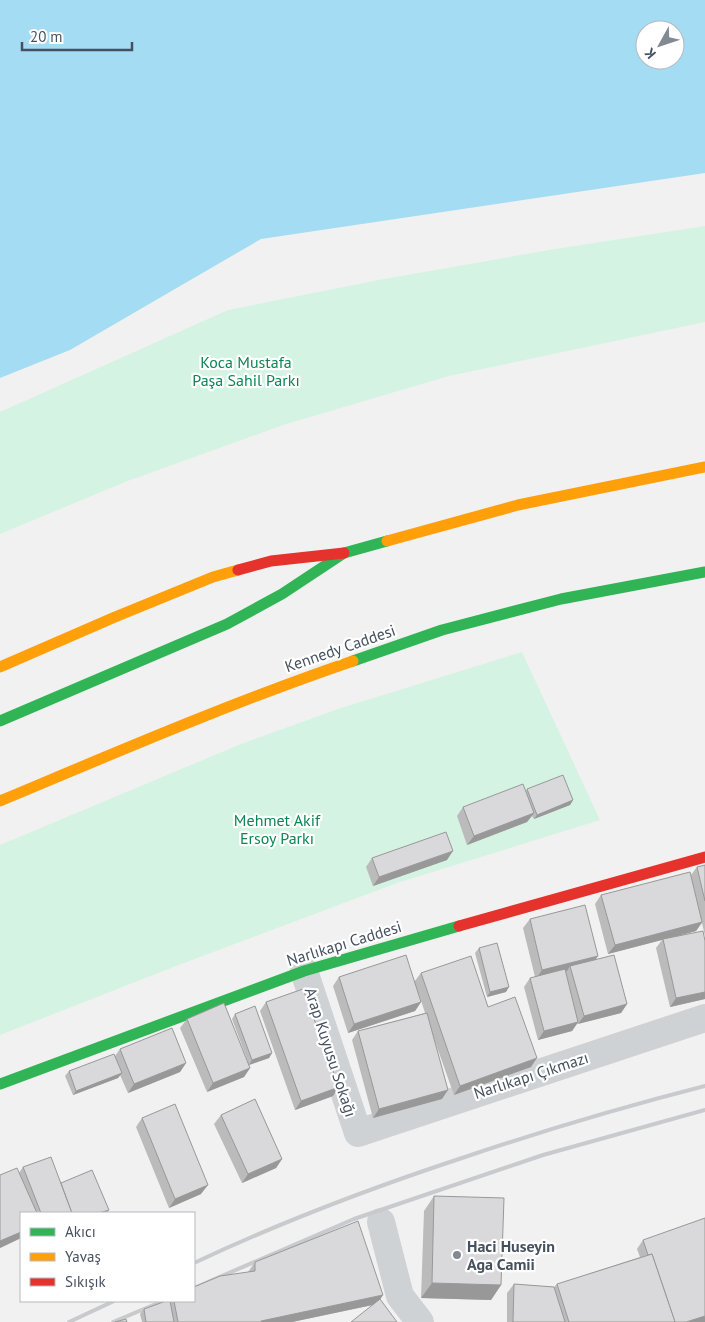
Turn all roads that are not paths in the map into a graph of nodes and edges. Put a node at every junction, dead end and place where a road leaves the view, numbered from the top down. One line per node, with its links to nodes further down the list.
1 (705, 467): 2 (main road)
2 (344, 553): 4 (main road); 5 (main road)
3 (705, 572): 6 (main road, Kennedy Caddesi)
4 (0, 667)
5 (0, 721)
6 (0, 801)
7 (705, 858): 8 (main road, Narlıkapı Caddesi)
8 (304, 970): 10 (main road, Narlıkapı Caddesi); 11 (street, Arap Kuyusu Sokağı)
9 (705, 1018): 11 (street, Narlıkapı Çıkmazı)
10 (0, 1084)
11 (358, 1133)
12 (381, 1222): 13 (street)
13 (420, 1322)

